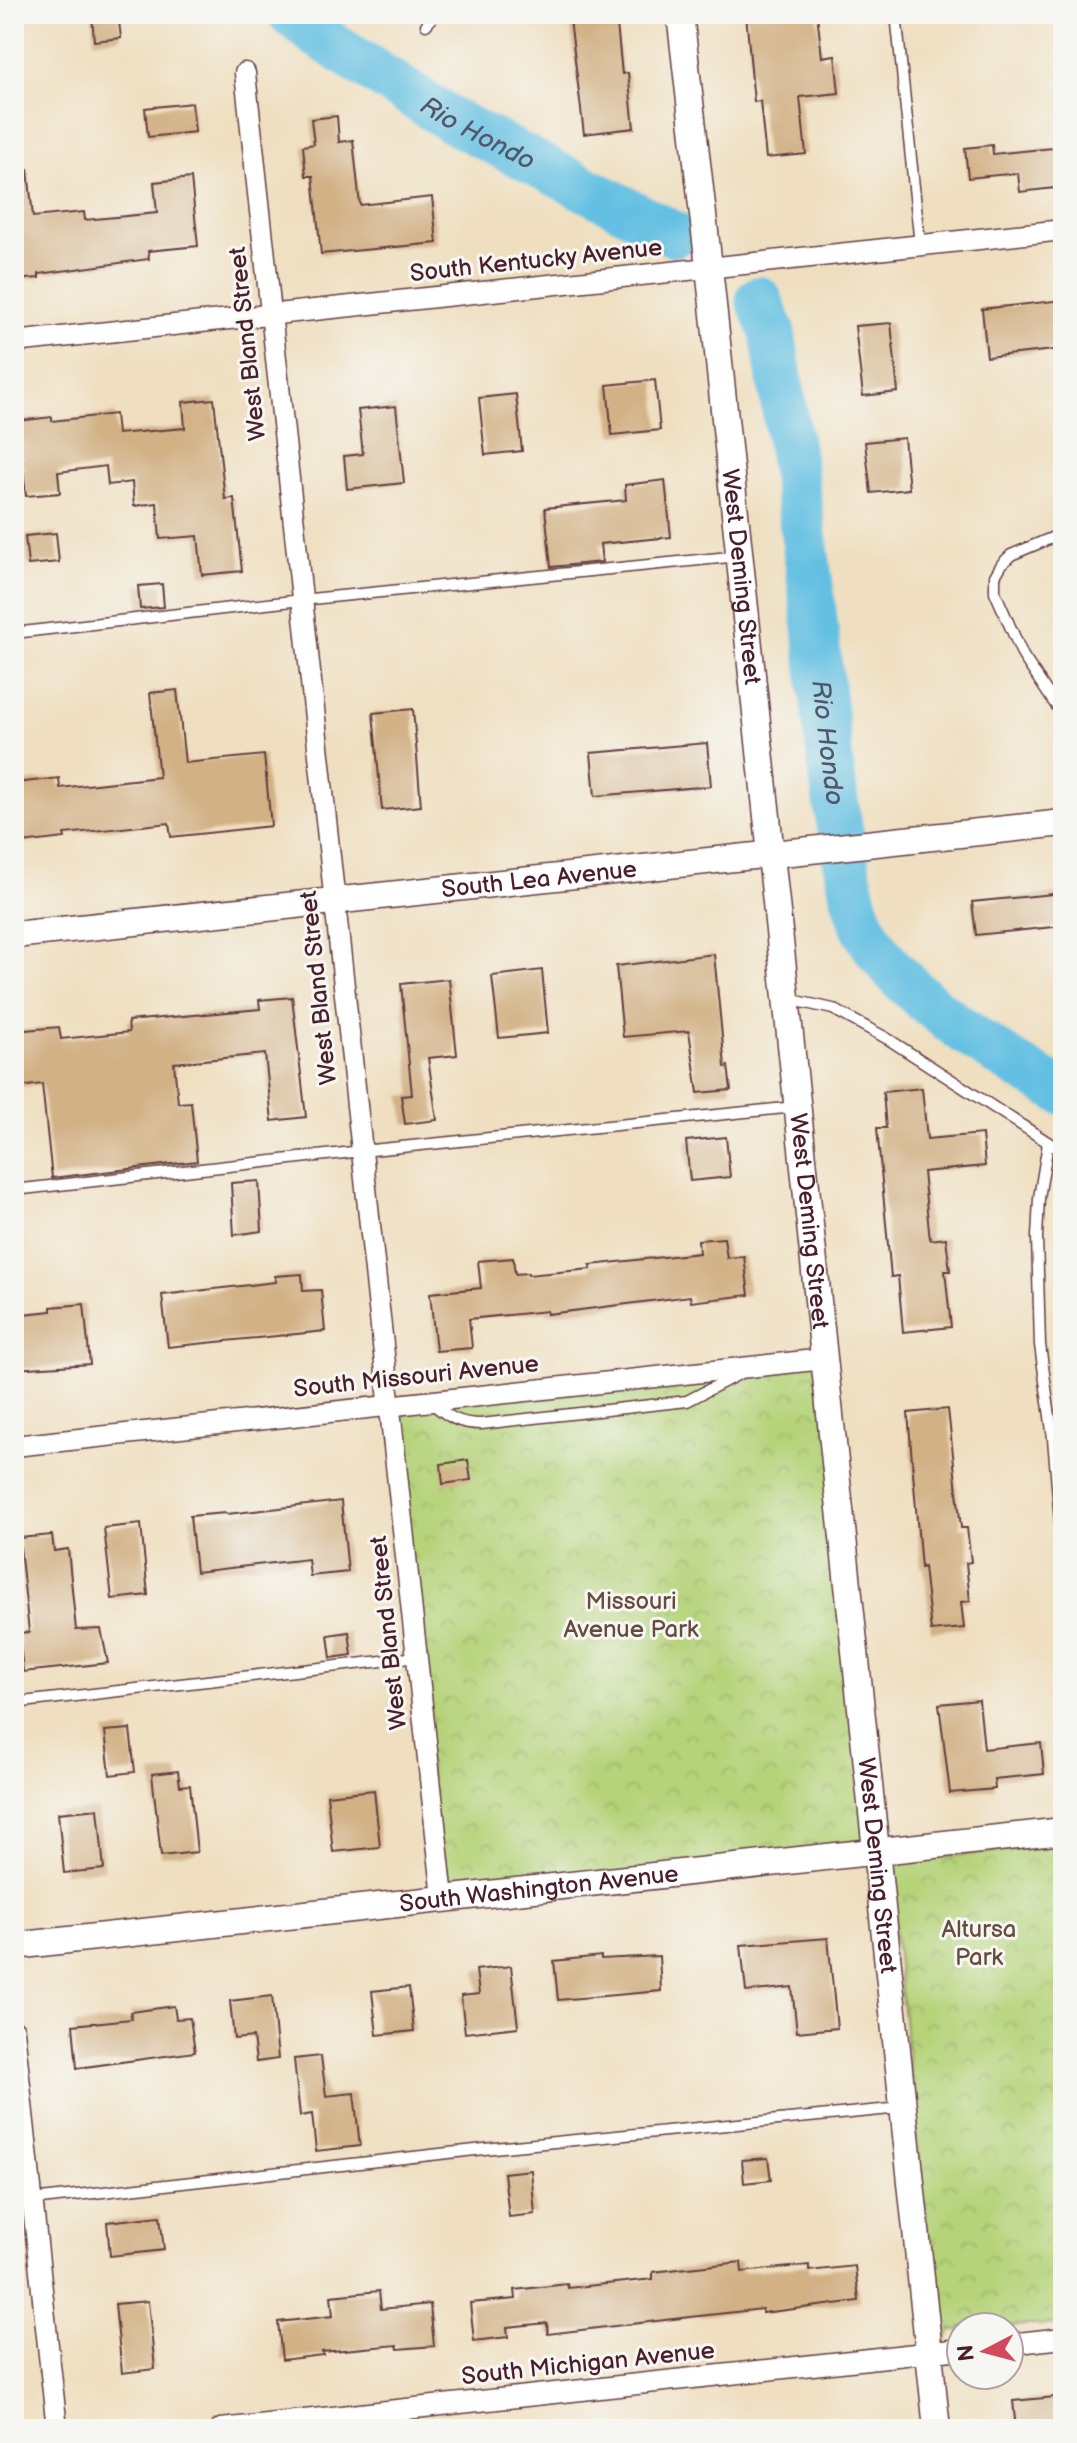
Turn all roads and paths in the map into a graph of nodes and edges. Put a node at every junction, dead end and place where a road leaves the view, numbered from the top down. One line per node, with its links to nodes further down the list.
1 (436, 14): 4 (lane)
2 (680, 14): 8 (street, West Deming Street)
3 (896, 14): 7 (lane)
4 (426, 25)
5 (245, 73): 9 (street, West Bland Street)
6 (1063, 230): 7 (street, South Kentucky Avenue)
7 (920, 245): 8 (street, South Kentucky Avenue)
8 (709, 267): 9 (street, South Kentucky Avenue); 12 (street, West Deming Street)
9 (269, 315): 10 (street, South Kentucky Avenue); 13 (street, West Bland Street)
10 (14, 342)
11 (1063, 533): 15 (lane)
12 (739, 556): 13 (lane); 17 (street, West Deming Street)
13 (301, 600): 14 (lane); 18 (street, West Bland Street)
14 (14, 633)
15 (1063, 716)
16 (1063, 823): 17 (street, South Lea Avenue)
17 (770, 853): 18 (street, South Lea Avenue); 20 (street, West Deming Street)
18 (334, 900): 19 (street, South Lea Avenue); 23 (street, West Bland Street)
19 (14, 935)
20 (786, 999): 21 (street, West Deming Street); 22 (lane)
21 (797, 1107): 23 (lane); 26 (street, West Deming Street)
22 (1048, 1143): 24 (lane); 31 (lane)
23 (362, 1151): 25 (lane); 29 (street, West Bland Street)
24 (1063, 1152)
25 (14, 1190)
26 (824, 1359): 27 (street, South Missouri Avenue); 35 (street, West Deming Street)
27 (751, 1366): 28 (street, South Missouri Avenue); 28 (lane)
28 (428, 1401): 29 (street, South Missouri Avenue)
29 (389, 1405): 30 (street, South Missouri Avenue); 32 (street, West Bland Street)
30 (14, 1446)
31 (1063, 1558)
32 (417, 1657): 33 (lane); 36 (street, West Bland Street)
33 (14, 1703)
34 (1063, 1831): 35 (street, South Washington Avenue)
35 (875, 1852): 36 (street, South Washington Avenue); 39 (street, West Deming Street)
36 (443, 1898): 37 (street, South Washington Avenue)
37 (14, 1946)
38 (14, 2030): 40 (street)
39 (903, 2108): 40 (lane); 44 (street, West Deming Street)
40 (32, 2200): 45 (street)
41 (1063, 2338): 42 (street)
42 (1025, 2342)
43 (945, 2351): 44 (street, South Michigan Avenue)
44 (929, 2353): 46 (street, South Michigan Avenue); 47 (street, West Deming Street)
45 (57, 2429)
46 (221, 2429)
47 (937, 2429)

